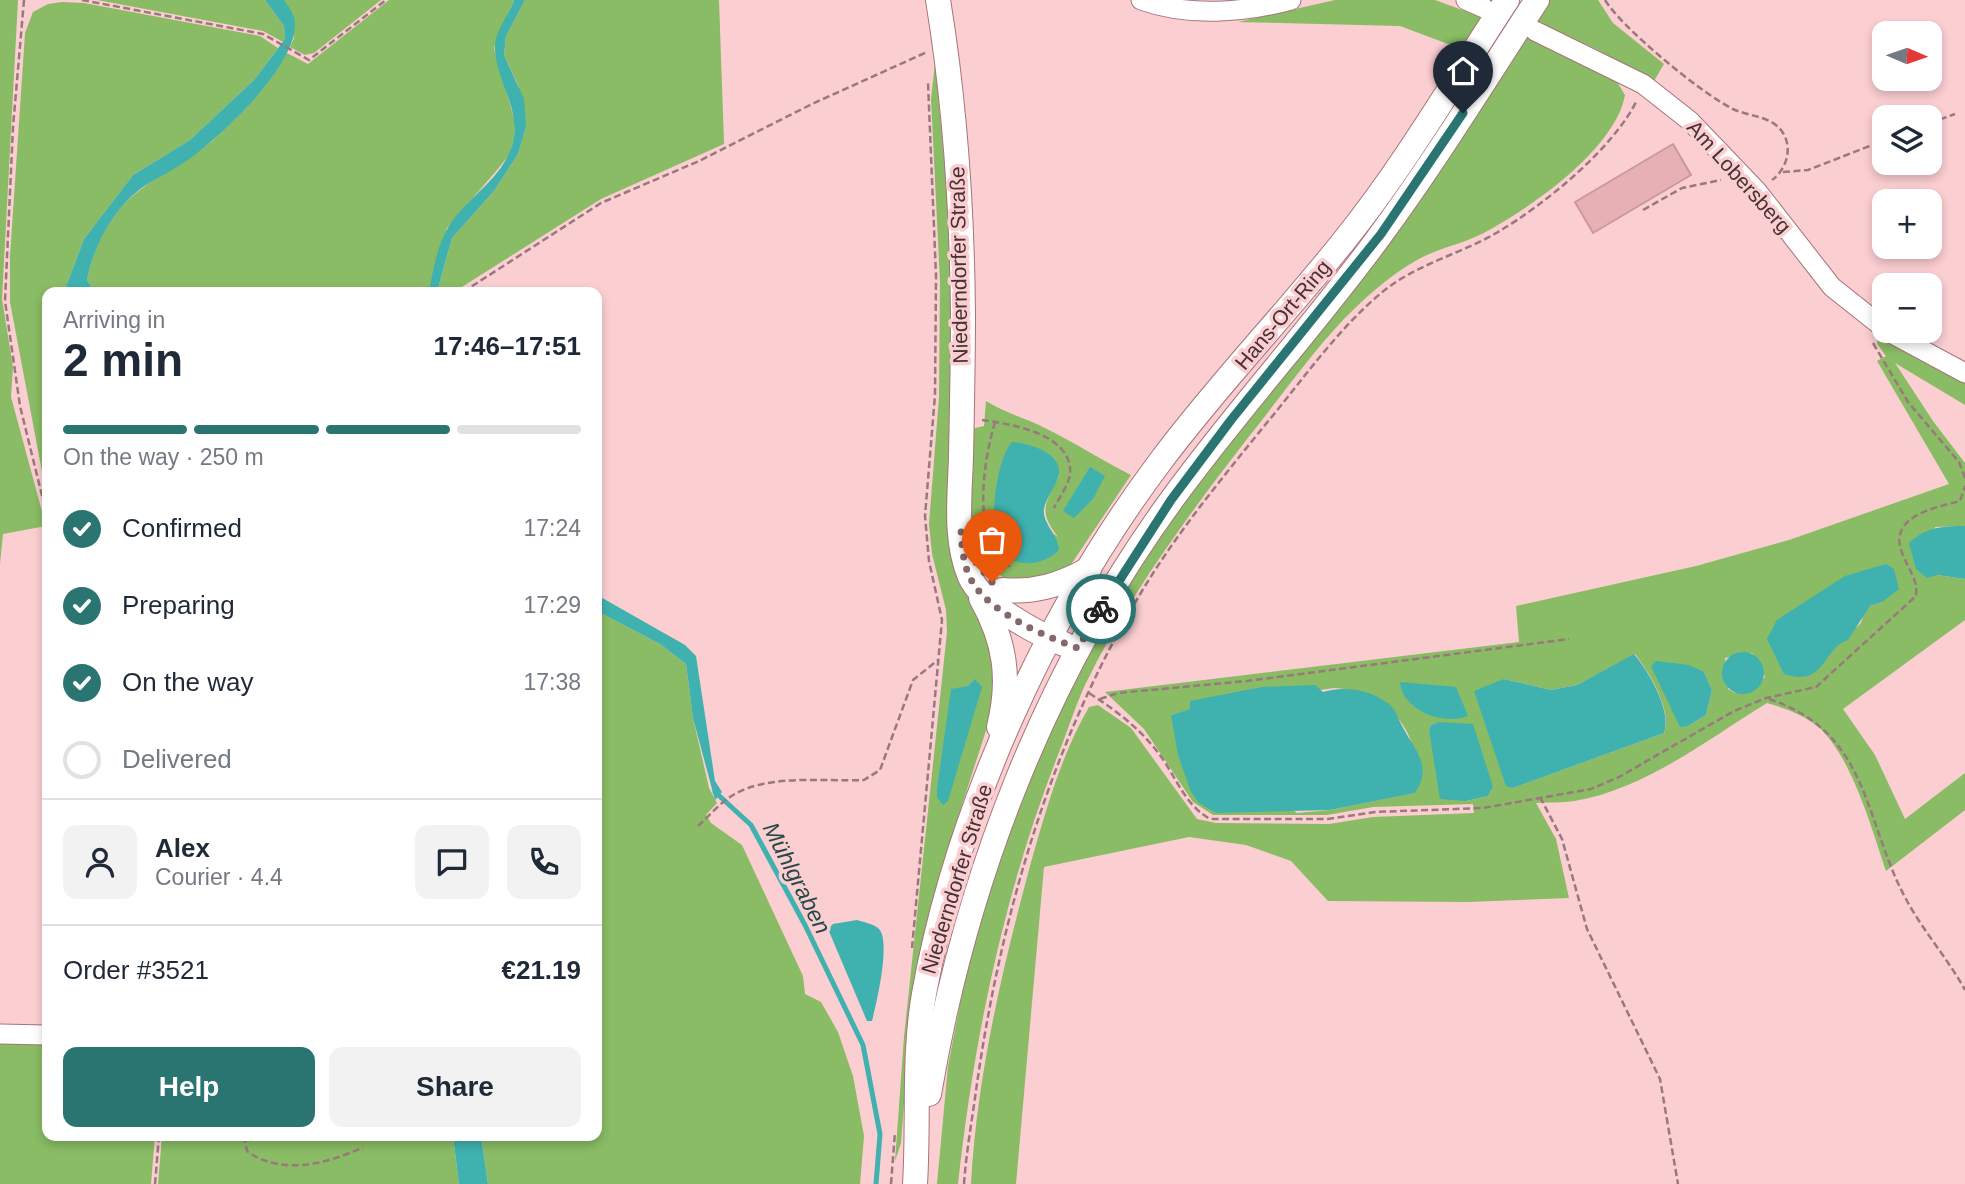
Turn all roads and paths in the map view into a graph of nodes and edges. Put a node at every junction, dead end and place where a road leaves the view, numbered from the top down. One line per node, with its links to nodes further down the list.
1 (24, 0): 24 (path)
2 (82, 0): 3 (path)
3 (386, 0)
4 (938, 0): 29 (main road, Niederndorfer Straße)
5 (1141, 0): 6 (street)
6 (1291, 0)
7 (1466, 0): 10 (street)
8 (1537, 0): 41 (main road, Hans-Ort-Ring)
9 (1605, 0): 19 (path)
10 (1496, 4): 36 (main road, Hans-Ort-Ring)
11 (1535, 31): 14 (street, Am Lobersberg)
12 (928, 65): 22 (path)
13 (928, 76): 42 (path)
14 (1643, 84): 18 (street, Am Lobersberg); 43 (path)
15 (1955, 114): 16 (path)
16 (1942, 119)
17 (1872, 146): 19 (path)
18 (1740, 172): 20 (street, Am Lobersberg); 21 (path)
19 (1783, 172): 20 (path)
20 (1757, 191): 25 (street, Am Lobersberg)
21 (1643, 210)
22 (471, 287)
23 (0, 301): 24 (path)
24 (5, 301): 33 (path)
25 (1864, 316): 26 (street, Am Lobersberg); 31 (path)
26 (1872, 321)
27 (1910, 343): 28 (street, Am Lobersberg)
28 (1965, 373)
29 (961, 416): 30 (path); 35 (main road, Niederndorfer Straße)
30 (995, 422): 34 (path); 37 (path)
31 (1965, 478)
32 (1965, 486): 44 (path)
33 (42, 495)
34 (1054, 508)
35 (961, 530): 37 (main road, Niederndorfer Straße); 38 (main road, Niederndorfer Straße)
36 (1089, 569): 37 (main road); 39 (main road, Hans-Ort-Ring)
37 (1007, 579): 39 (main road, Niederndorfer Straße)
38 (974, 585): 39 (main road, Niederndorfer Straße); 46 (main road)
39 (1052, 633): 41 (main road, Niederndorfer Straße); 46 (main road, Niederndorfer Straße)
40 (1569, 639): 45 (path)
41 (1078, 648): 57 (main road, Niederndorfer Straße)
42 (938, 660): 48 (path); 49 (path)
43 (1088, 693): 45 (path); 60 (path)
44 (1766, 698): 47 (path); 50 (path)
45 (1098, 699): 47 (path)
46 (987, 778): 57 (main road, Niederndorfer Straße)
47 (1540, 797): 61 (path)
48 (698, 826)
49 (911, 951)
50 (1965, 990)
51 (0, 1034): 52 (street)
52 (42, 1035)
53 (895, 1132): 59 (path)
54 (159, 1141): 58 (path)
55 (245, 1141): 56 (path)
56 (363, 1147)
57 (916, 1179)
58 (155, 1184)
59 (891, 1184)
60 (964, 1184)
61 (1678, 1184)

